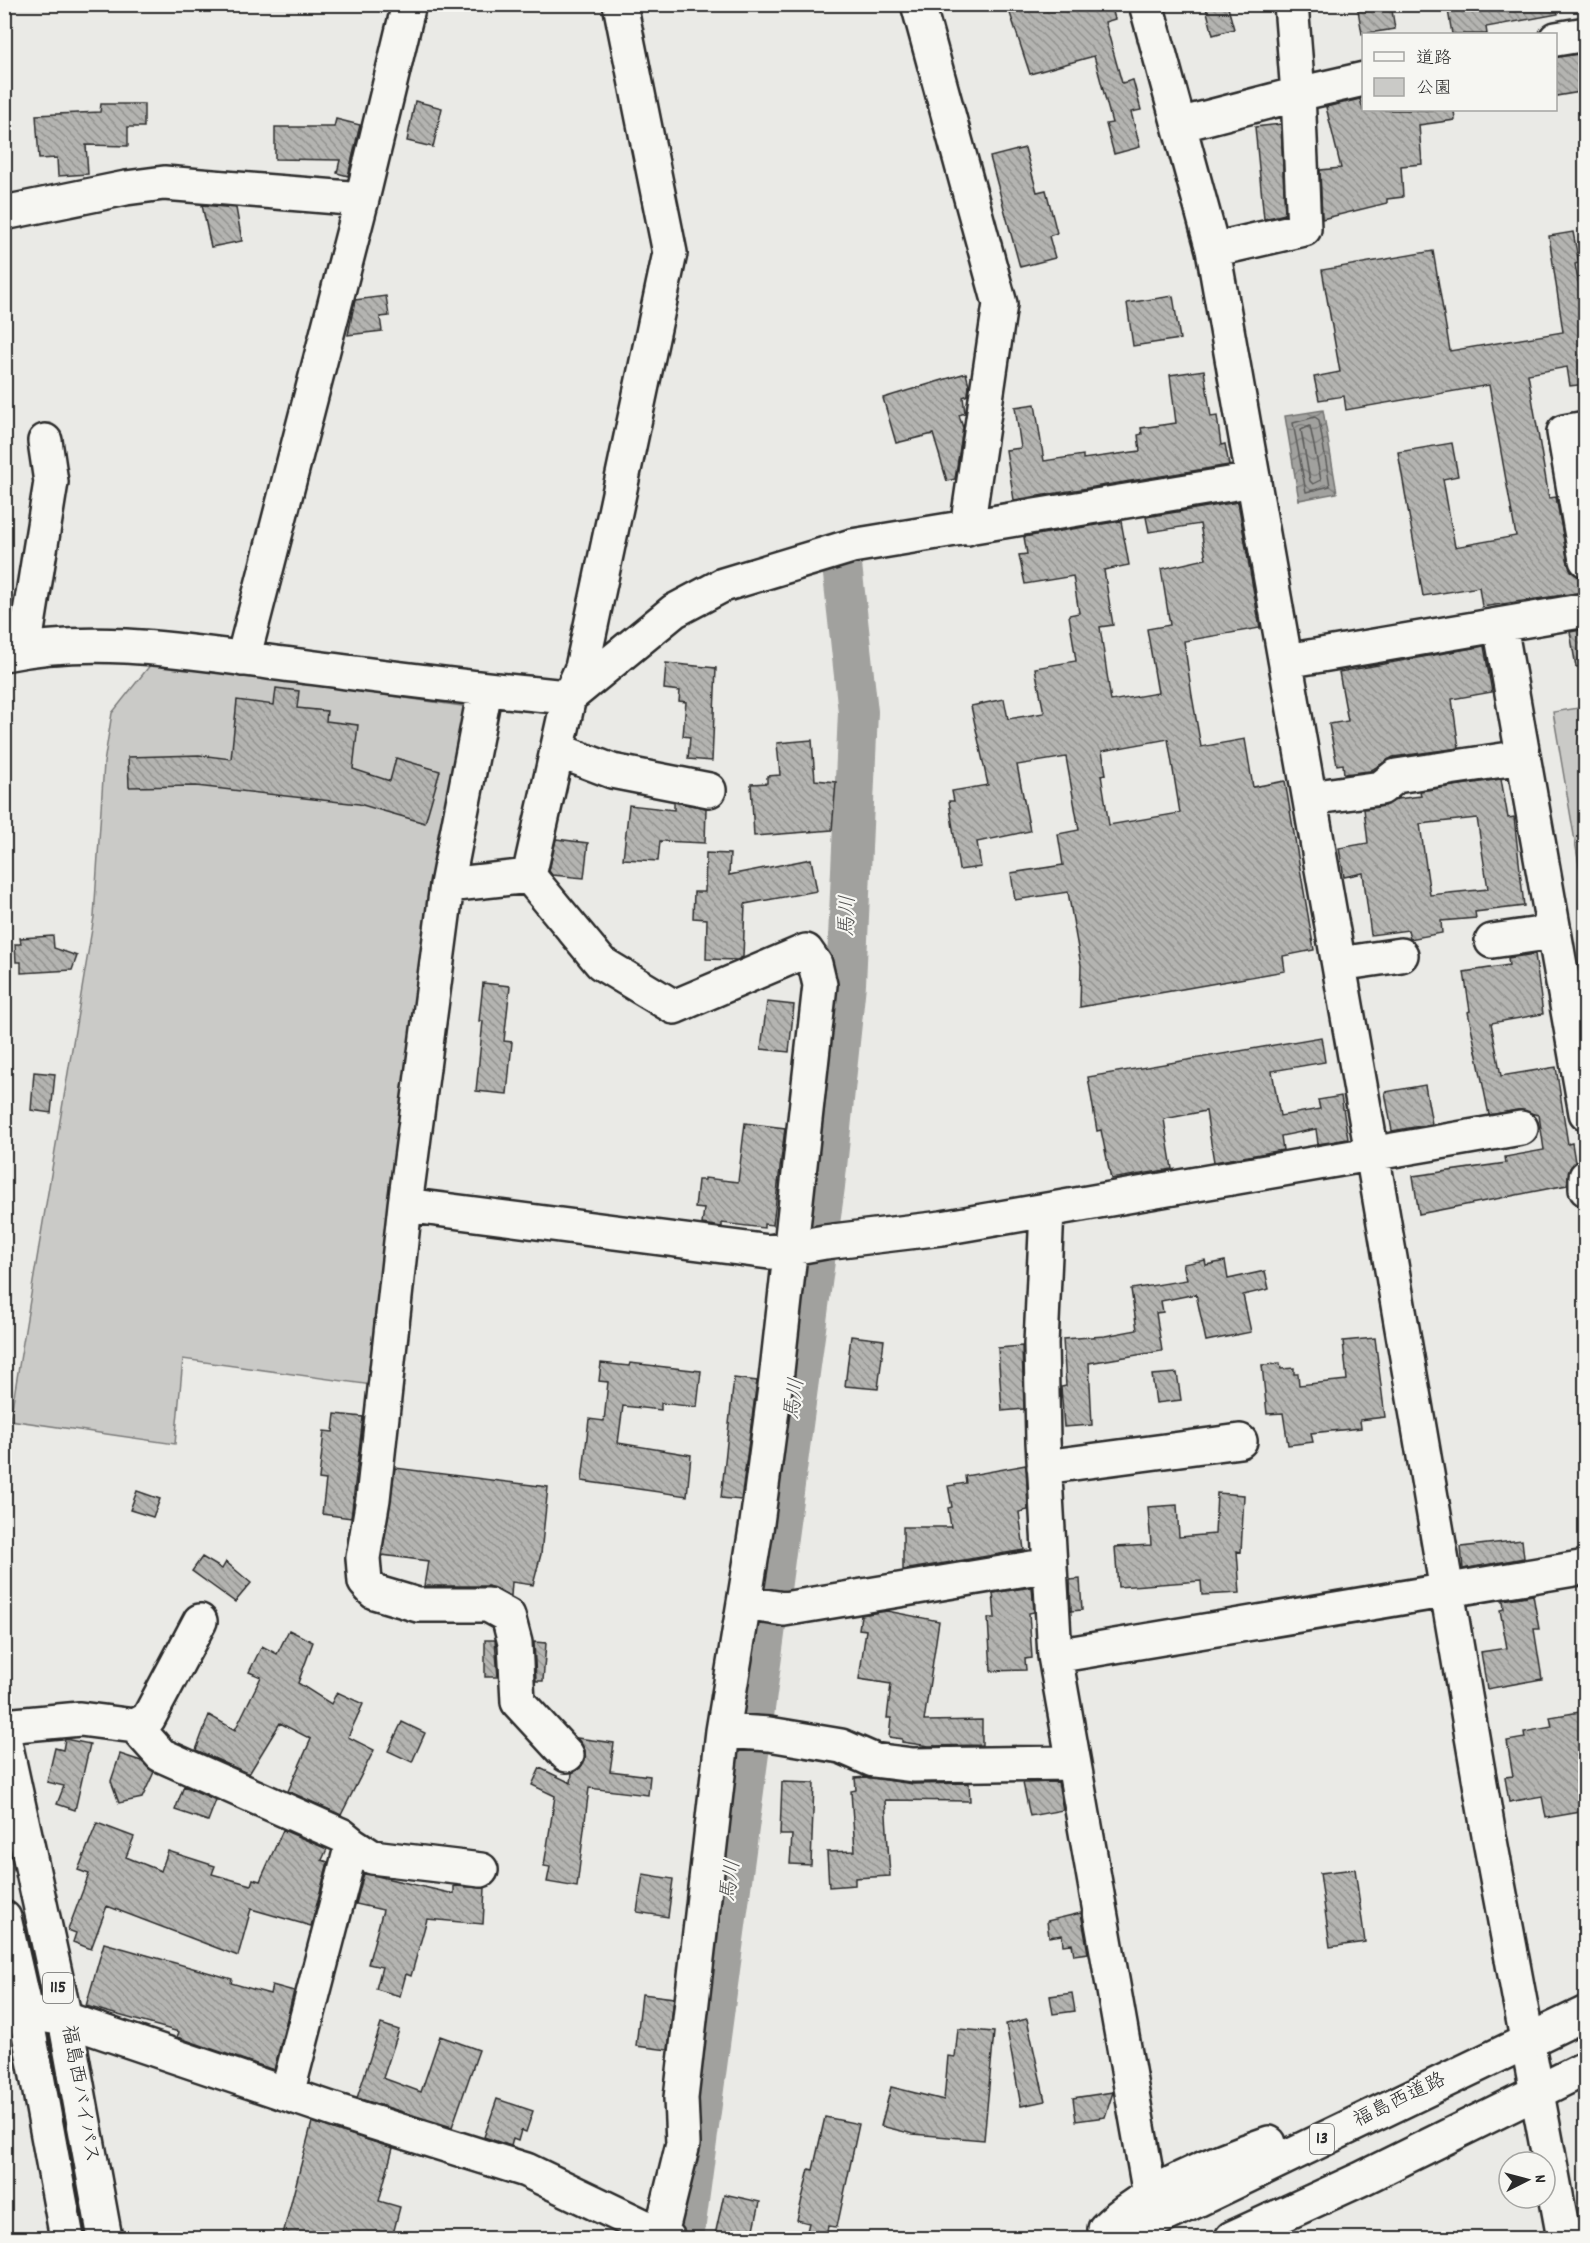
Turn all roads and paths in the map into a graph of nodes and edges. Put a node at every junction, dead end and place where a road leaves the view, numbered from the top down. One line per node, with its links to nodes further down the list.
1 (409, 4): 11 (main road)
2 (620, 4): 25 (main road)
3 (918, 4): 17 (main road)
4 (1146, 4): 10 (main road)
5 (1291, 4): 9 (main road)
6 (1586, 34): 7 (main road)
7 (1557, 39)
8 (1362, 79): 9 (main road)
9 (1298, 94): 10 (main road); 13 (main road)
10 (1179, 126): 13 (main road)
11 (362, 199): 12 (main road); 22 (main road)
12 (4, 213)
13 (1213, 250): 16 (main road)
14 (1586, 428): 18 (main road)
15 (45, 441): 21 (main road)
16 (1254, 480): 17 (main road); 23 (main road)
17 (967, 528): 25 (main road)
18 (1586, 560)
19 (1586, 610): 20 (main road)
20 (1500, 625): 23 (main road); 27 (main road)
21 (14, 652): 22 (main road)
22 (243, 659): 24 (main road)
23 (1286, 661): 29 (main road)
24 (485, 690): 25 (main road); 31 (main road)
25 (569, 697): 26 (main road)
26 (557, 750): 28 (main road); 30 (main road)
27 (1523, 757): 29 (main road); 32 (main road)
28 (709, 790)
29 (1310, 798): 35 (main road)
30 (529, 876): 31 (main road); 43 (main road)
31 (447, 885): 41 (main road)
32 (1554, 932): 33 (main road); 36 (main road)
33 (1492, 941)
34 (1401, 955): 35 (main road)
35 (1339, 964): 38 (main road)
36 (1586, 1113)
37 (1521, 1128): 38 (main road)
38 (1372, 1153): 42 (main road); 48 (main road)
39 (1586, 1177): 40 (main road)
40 (1586, 1189)
41 (405, 1205): 43 (main road); 56 (main road)
42 (1047, 1210): 43 (main road); 45 (main road)
43 (806, 1245): 49 (main road)
44 (1240, 1441): 45 (main road)
45 (1044, 1467): 46 (main road)
46 (1050, 1565): 49 (main road); 51 (main road)
47 (1586, 1567): 48 (main road)
48 (1447, 1592): 51 (main road); 64 (main road)
49 (763, 1606): 54 (main road)
50 (200, 1621): 53 (main road)
51 (1055, 1656): 57 (main road)
52 (4, 1726): 53 (main road)
53 (135, 1726): 58 (main road)
54 (730, 1731): 57 (main road); 72 (main road)
55 (4, 1738): 63 (main road, 福島西バイパス / 115)
56 (567, 1755)
57 (1073, 1763): 69 (main road)
58 (352, 1844): 59 (main road); 67 (main road)
59 (481, 1870)
60 (4, 1918): 61 (main road, 福島西バイパス / 115)
61 (15, 2010): 63 (main road); 70 (main road, 福島西バイパス / 115)
62 (1586, 2013): 64 (main road, 福島西道路 / 13)
63 (65, 2019): 67 (main road); 71 (main road, 福島西バイパス / 115)
64 (1526, 2040): 66 (main road); 68 (main road, 福島西道路 / 13)
65 (1586, 2068): 66 (main road)
66 (1537, 2091): 75 (main road); 76 (main road)
67 (287, 2094): 72 (main road)
68 (1320, 2140): 69 (main road); 74 (main road, 福島西道路 / 13)
69 (1150, 2195): 73 (main road)
70 (67, 2238)
71 (105, 2238)
72 (663, 2238)
73 (1096, 2238)
74 (1118, 2238)
75 (1232, 2238)
76 (1564, 2238)

